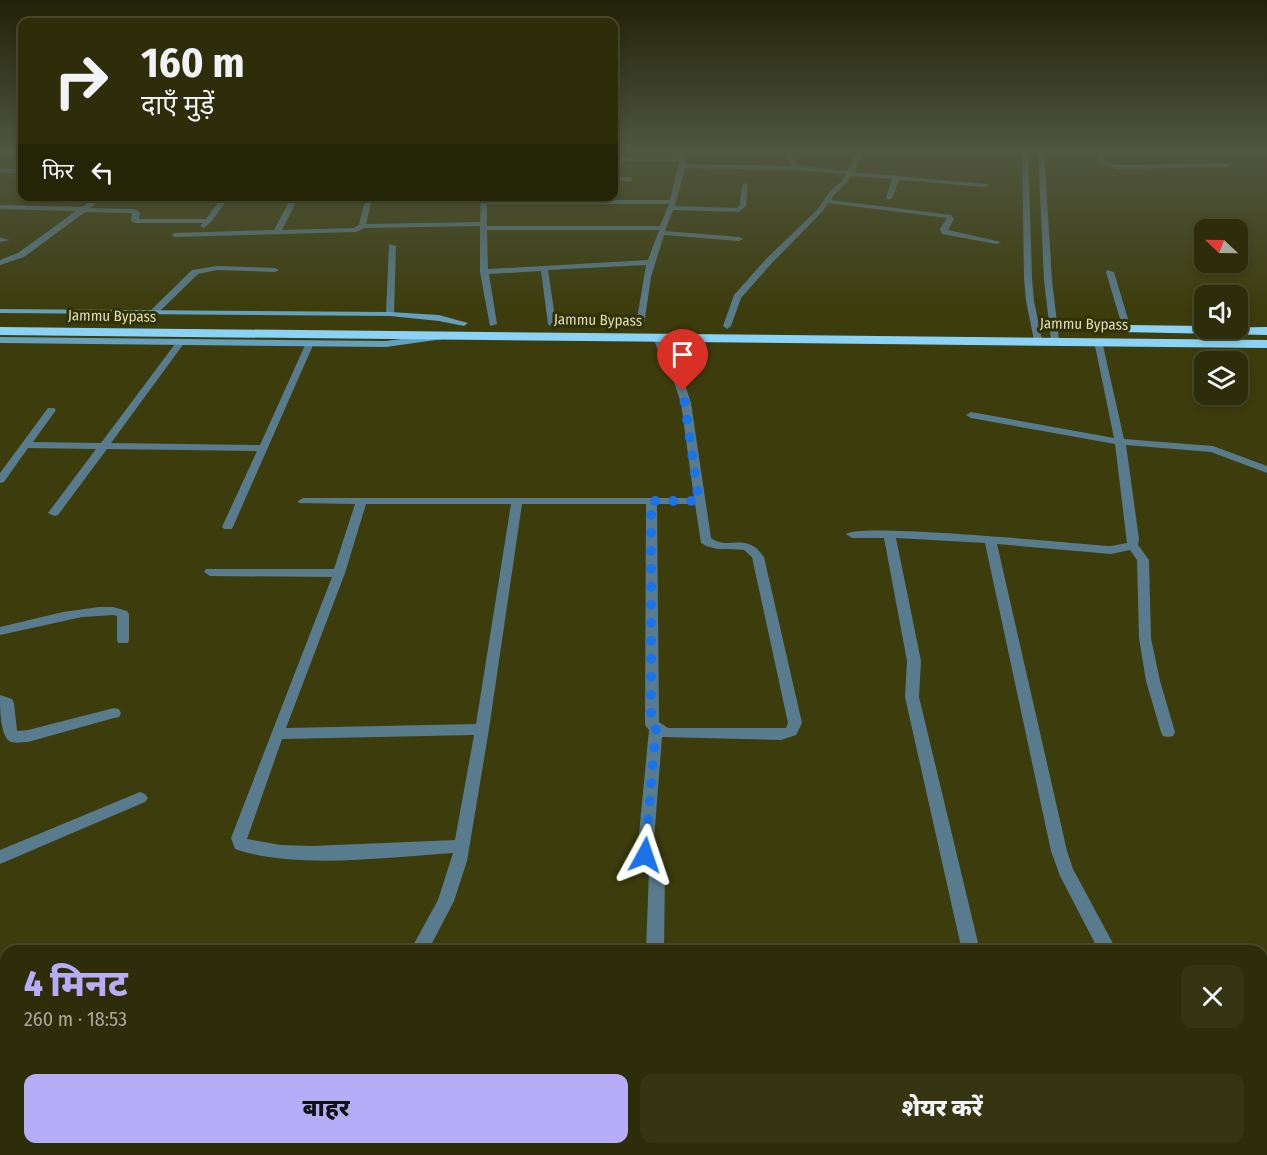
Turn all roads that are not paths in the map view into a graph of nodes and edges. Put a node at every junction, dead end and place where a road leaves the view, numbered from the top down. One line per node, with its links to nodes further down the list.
1 (92, 204): 15 (street)
2 (221, 204): 17 (street)
3 (292, 204): 21 (street)
4 (368, 204): 18 (street)
5 (484, 204): 19 (street)
6 (631, 204): 12 (street)
7 (743, 204): 12 (street)
8 (824, 204): 41 (street)
9 (849, 204): 25 (street)
10 (1026, 204): 45 (street)
11 (1045, 204): 47 (street)
12 (672, 205): 20 (street)
13 (0, 207): 14 (street)
14 (9, 207): 15 (street); 16 (street)
15 (86, 209): 17 (street); 27 (street)
16 (0, 213)
17 (209, 221): 22 (street)
18 (362, 226): 19 (street); 21 (street)
19 (483, 226): 20 (street); 31 (street)
20 (662, 230): 24 (street); 28 (street)
21 (277, 232): 22 (street)
22 (198, 234): 23 (street)
23 (175, 235)
24 (740, 239)
25 (997, 242)
26 (392, 246): 35 (street)
27 (0, 262)
28 (650, 262): 29 (street); 40 (street)
29 (544, 268): 31 (street); 39 (street)
30 (275, 270): 34 (street)
31 (484, 272): 38 (street)
32 (1110, 272): 42 (street)
33 (0, 310): 34 (street)
34 (154, 312): 35 (street)
35 (390, 314): 37 (street)
36 (0, 319): 37 (highway, Jammu Bypass)
37 (464, 323): 38 (highway, Jammu Bypass)
38 (493, 324): 39 (highway, Jammu Bypass)
39 (552, 324): 40 (highway, Jammu Bypass)
40 (640, 325): 41 (highway, Jammu Bypass)
41 (727, 326): 45 (highway, Jammu Bypass)
42 (1127, 329): 44 (highway, Jammu Bypass); 47 (highway, Jammu Bypass)
43 (0, 331): 46 (highway, Jammu Bypass)
44 (1267, 331)
45 (1037, 334): 47 (highway, Jammu Bypass); 48 (highway, Jammu Bypass)
46 (453, 335): 48 (highway, Jammu Bypass); 52 (street)
47 (1054, 335): 50 (highway, Jammu Bypass)
48 (657, 337): 66 (street)
49 (0, 340): 51 (street)
50 (1098, 341): 53 (highway, Jammu Bypass); 56 (street)
51 (182, 342): 52 (street); 58 (street)
52 (310, 343): 59 (street)
53 (1267, 344)
54 (51, 410): 57 (street)
55 (971, 415): 56 (street)
56 (1120, 442): 60 (street); 72 (street)
57 (26, 445): 58 (street); 61 (street)
58 (102, 446): 59 (street); 67 (street)
59 (264, 448): 68 (street)
60 (1267, 470)
61 (0, 480)
62 (303, 501): 63 (street)
63 (362, 501): 64 (street); 74 (street)
64 (517, 501): 65 (street); 79 (street)
65 (651, 501): 66 (street); 80 (street)
66 (699, 501): 80 (street)
67 (54, 513)
68 (228, 527)
69 (852, 534): 70 (street)
70 (889, 534): 71 (street); 88 (street)
71 (990, 539): 72 (street); 89 (street)
72 (1132, 545): 81 (street)
73 (210, 572): 74 (street)
74 (339, 573): 82 (street)
75 (0, 631): 76 (street)
76 (123, 640)
77 (0, 700): 78 (street)
78 (114, 713)
79 (482, 729): 82 (street); 84 (street)
80 (656, 729): 87 (street)
81 (1168, 732)
82 (277, 734): 84 (street)
83 (140, 798): 85 (street)
84 (462, 846): 86 (street)
85 (0, 857)
86 (423, 945)
87 (655, 945)
88 (970, 945)
89 (1105, 945)

